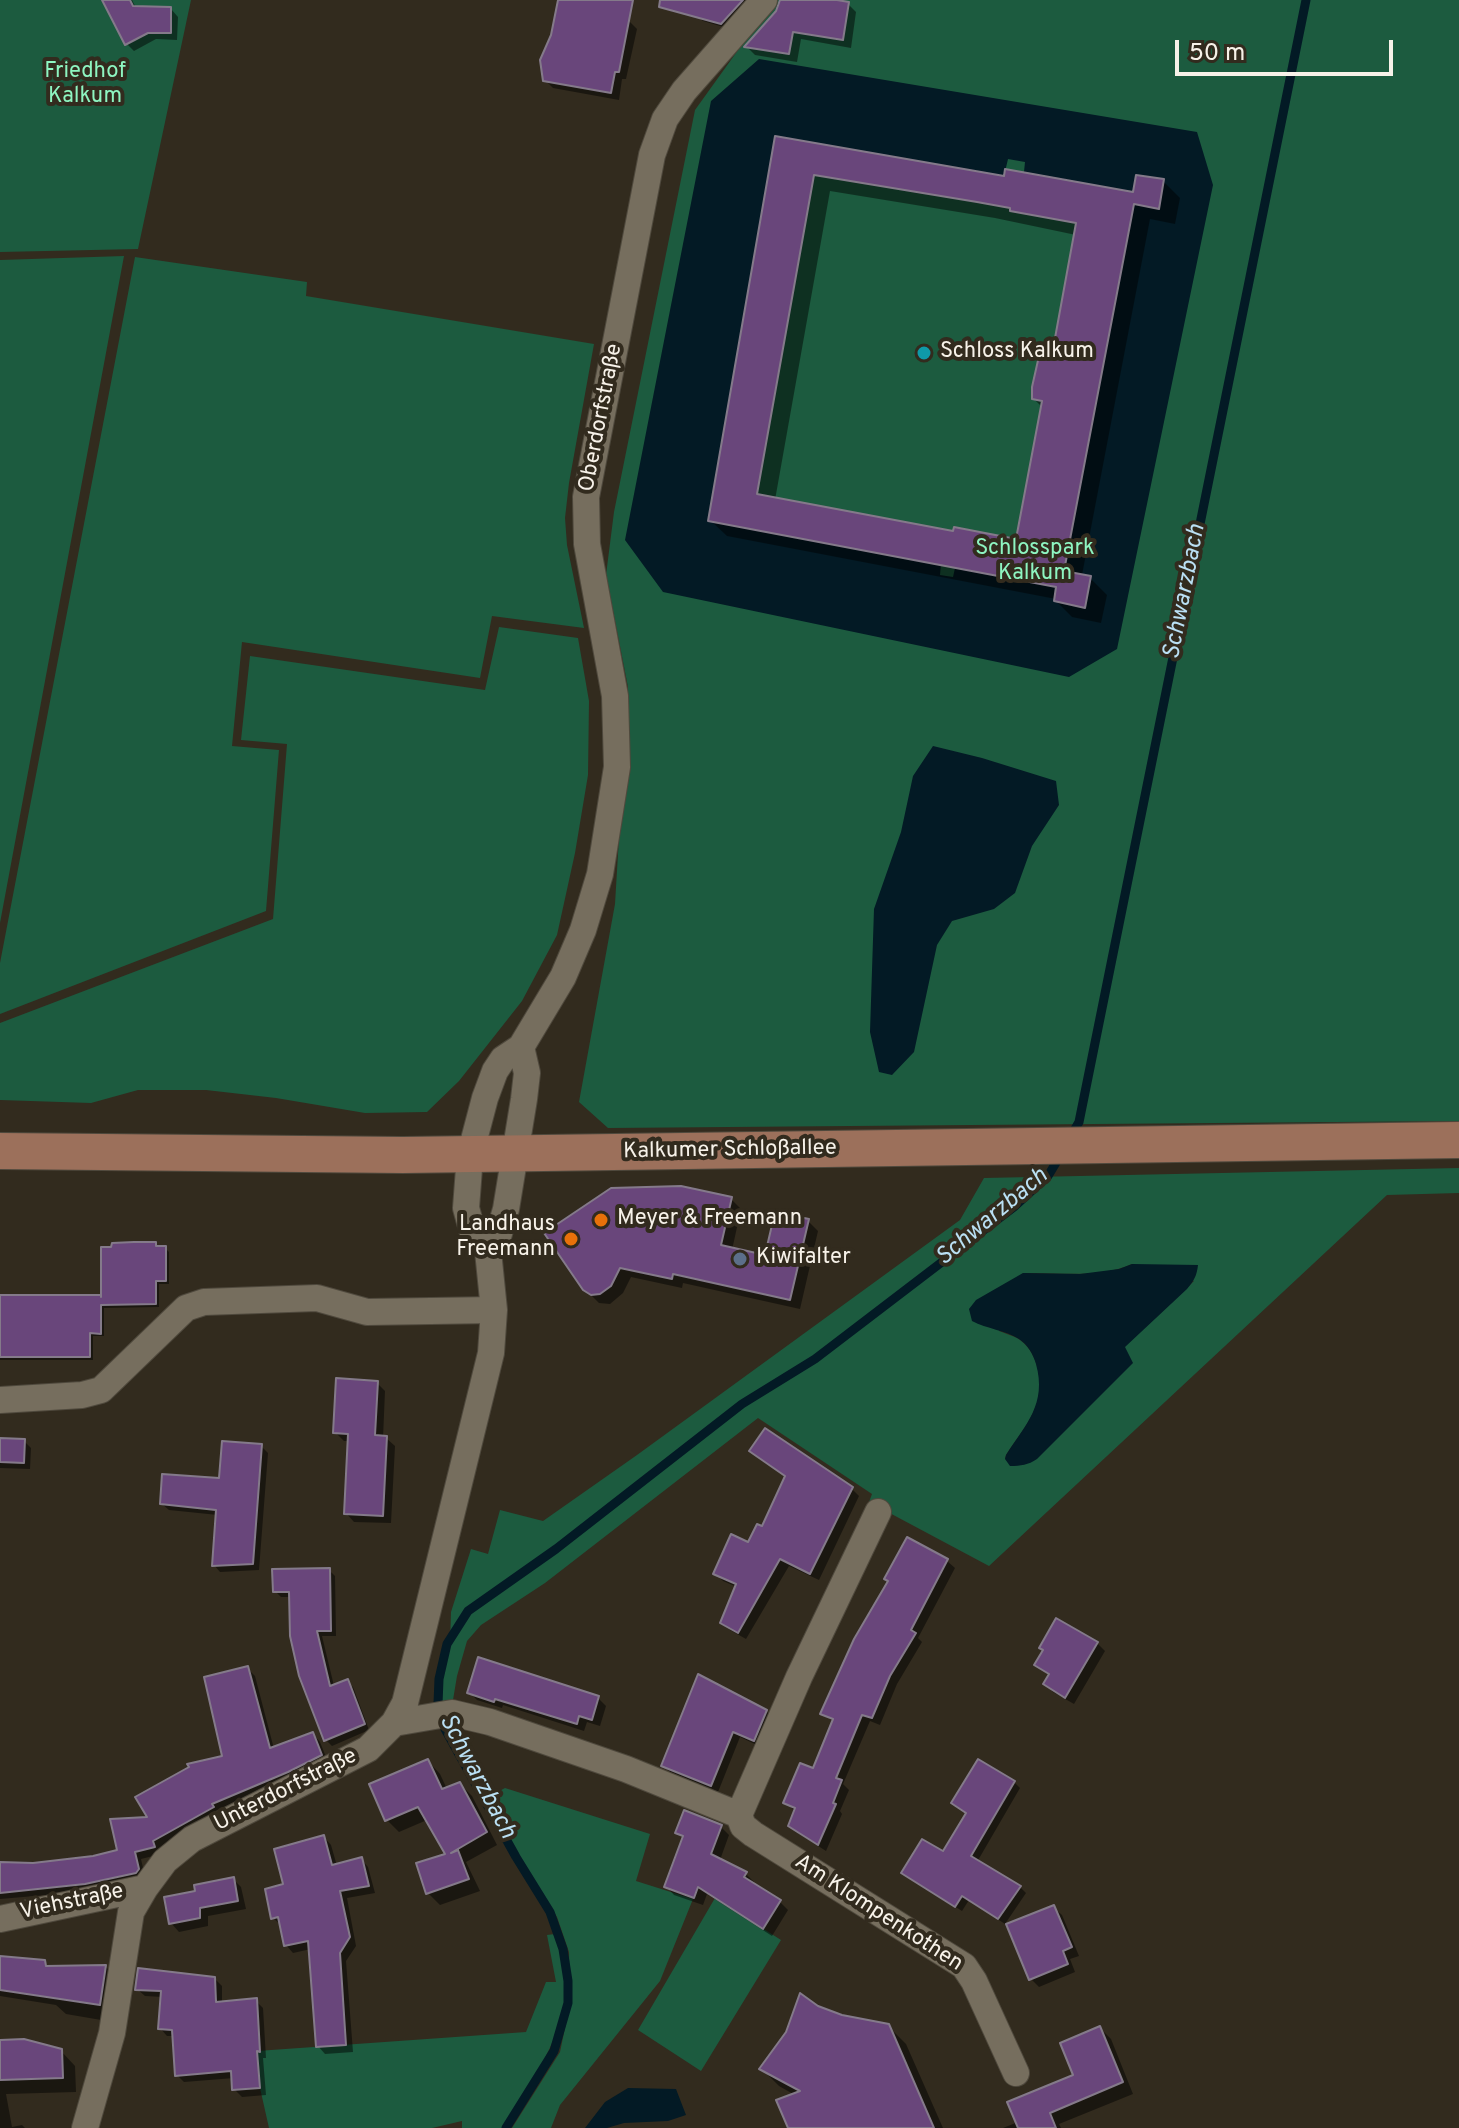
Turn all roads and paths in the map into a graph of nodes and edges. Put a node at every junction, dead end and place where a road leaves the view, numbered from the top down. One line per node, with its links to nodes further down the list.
1 (764, 0): 2 (street, Oberdorfstraße)
2 (521, 1047): 5 (street); 6 (street, Oberdorfstraße)
3 (1459, 1140): 5 (main road, Kalkumer Schloßallee)
4 (0, 1151): 6 (main road, Kalkumer Schloßallee)
5 (514, 1154): 6 (main road, Kalkumer Schloßallee); 7 (street)
6 (470, 1155): 7 (street, Unterdorfstraße)
7 (488, 1251): 8 (street, Unterdorfstraße)
8 (494, 1310): 9 (street); 11 (street, Unterdorfstraße)
9 (0, 1400)
10 (878, 1512): 12 (street)
11 (394, 1723): 12 (street, Am Klompenkothen); 13 (street, Unterdorfstraße)
12 (739, 1815): 15 (street, Am Klompenkothen)
13 (145, 1888): 14 (street, Viehstraße); 16 (street, Unterdorfstraße)
14 (0, 1919)
15 (1016, 2073)
16 (85, 2128)

